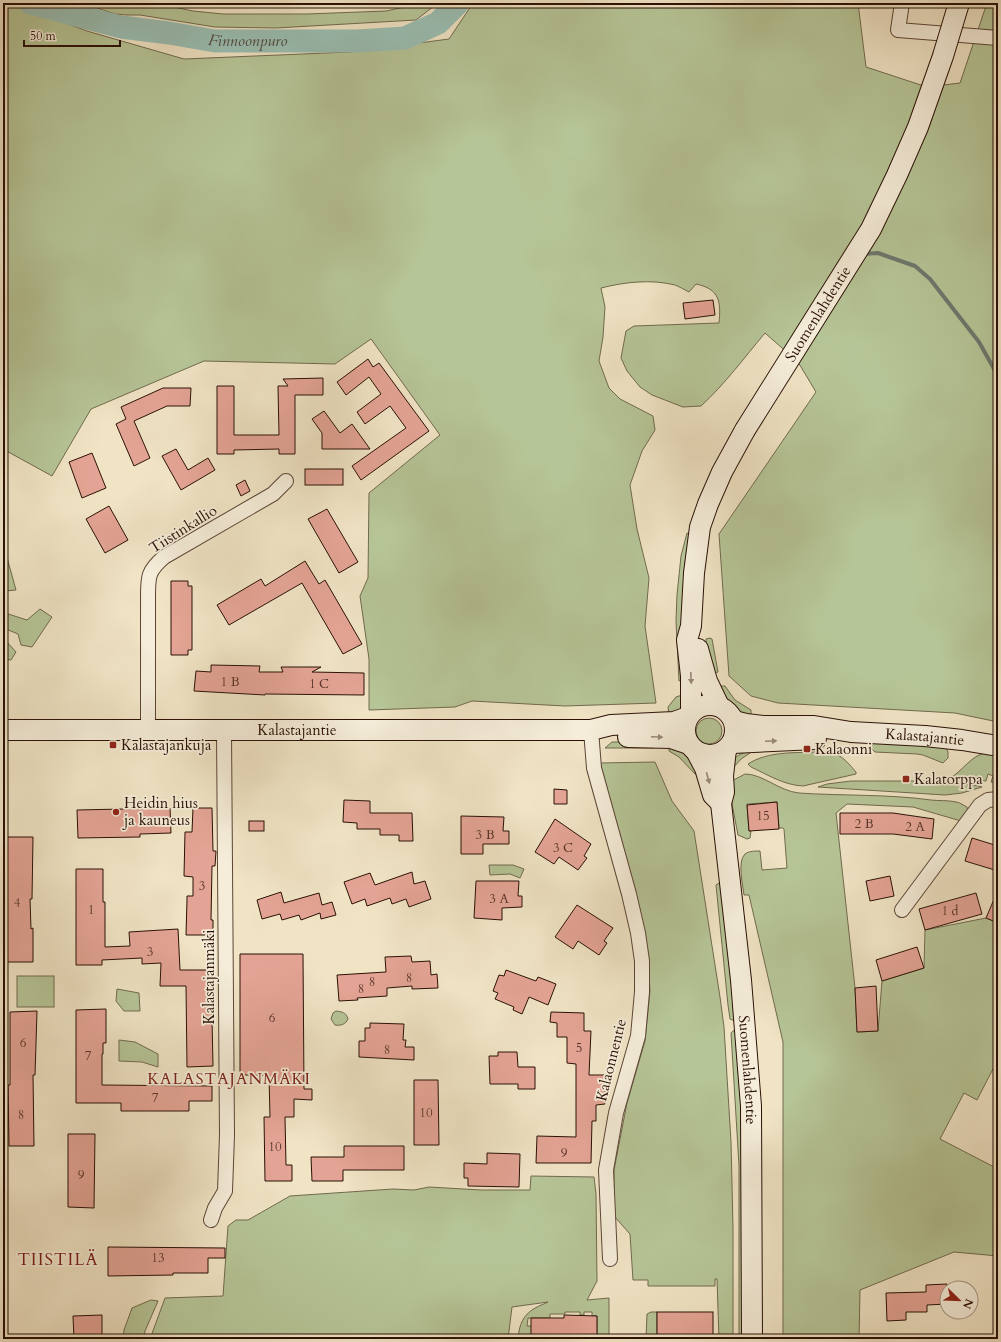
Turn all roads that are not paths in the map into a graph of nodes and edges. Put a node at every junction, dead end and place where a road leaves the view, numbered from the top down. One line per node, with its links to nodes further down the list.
1 (902, 3): 3 (street)
2 (959, 3): 5 (main road, Suomenlahdentie, bridge)
3 (998, 38)
4 (286, 481): 10 (street, Tiistinkallio)
5 (691, 626): 6 (main road, Suomenlahdentie); 7 (main road, Suomenlahdentie, one-way to 7)
6 (719, 706): 7 (main road); 8 (main road)
7 (690, 715): 11 (main road, Kalastajantie); 16 (main road)
8 (734, 721): 13 (main road, Kalastajantie); 14 (main road)
9 (3, 730): 10 (main road, Kalastajantie)
10 (148, 730): 12 (main road, Kalastajantie)
11 (590, 730): 12 (main road, Kalastajantie); 16 (main road, Kalastajantie, one-way to 16); 21 (street, Kalaonnentie)
12 (224, 731): 20 (street, Kalastajanmäki)
13 (851, 732): 14 (main road, Kalastajantie, one-way to 13); 15 (main road, Kalastajantie)
14 (729, 746): 16 (main road); 18 (main road, Suomenlahdentie)
15 (998, 746)
16 (693, 748): 18 (main road, Suomenlahdentie, one-way to 18)
17 (998, 800): 19 (street)
18 (721, 803): 22 (main road, Suomenlahdentie)
19 (902, 910)
20 (211, 1220)
21 (610, 1259)
22 (752, 1339)

